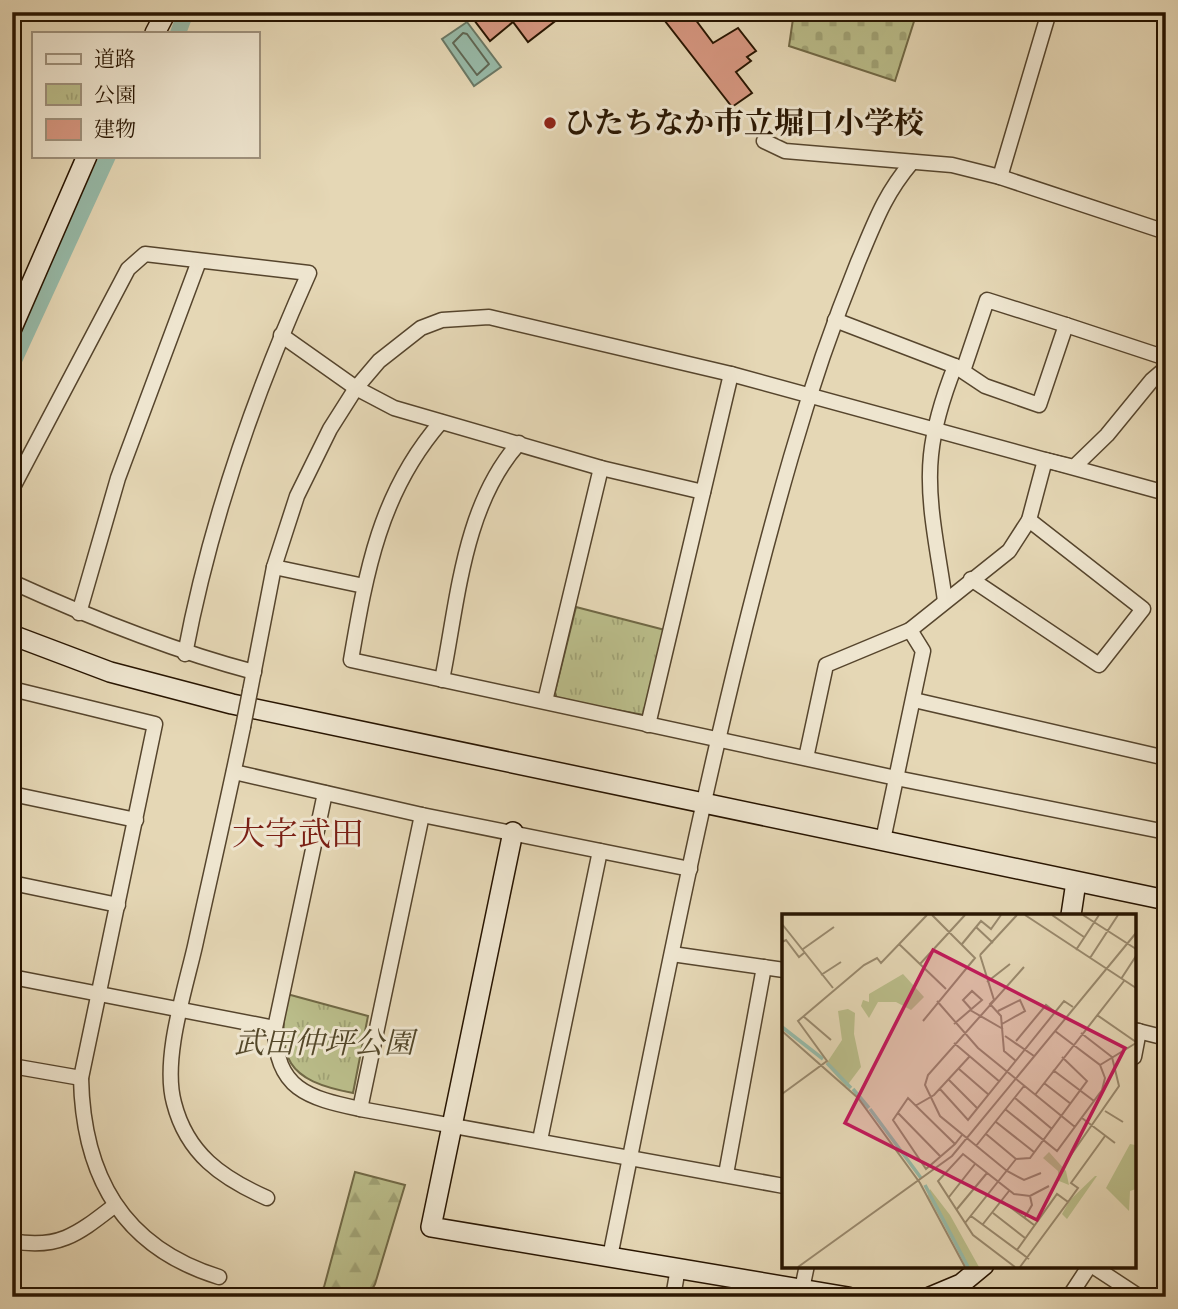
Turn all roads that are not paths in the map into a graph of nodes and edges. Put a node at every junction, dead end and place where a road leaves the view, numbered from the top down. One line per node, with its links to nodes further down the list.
1 (166, 12): 3 (street)
2 (1049, 12): 7 (street)
3 (156, 32)
4 (764, 141): 6 (street)
5 (86, 158): 12 (street)
6 (912, 162): 7 (street); 10 (street)
7 (1000, 177): 8 (street)
8 (1166, 232)
9 (199, 261): 13 (street); 28 (street); 37 (street)
10 (835, 320): 16 (street); 21 (street)
11 (1066, 326): 14 (street); 16 (street); 16 (street)
12 (12, 328)
13 (281, 335): 20 (street); 40 (street)
14 (1166, 358)
15 (1166, 368): 18 (street)
16 (959, 369): 23 (street)
17 (731, 374): 20 (street); 21 (street); 29 (street)
18 (1152, 380): 19 (street); 26 (street)
19 (1166, 386)
20 (356, 388): 22 (street); 32 (street)
21 (810, 393): 23 (street); 47 (street)
22 (441, 422): 24 (street); 35 (street)
23 (935, 432): 25 (street); 36 (street)
24 (519, 443): 27 (street); 42 (street)
25 (1045, 460): 26 (street); 31 (street)
26 (1074, 467): 30 (street)
27 (601, 468): 29 (street); 45 (street)
28 (12, 489)
29 (703, 492): 46 (street)
30 (1166, 492)
31 (1029, 520): 33 (street); 33 (street)
32 (274, 567): 35 (street); 41 (street)
33 (971, 579): 36 (street)
34 (12, 582): 37 (street)
35 (364, 586): 42 (street)
36 (945, 601): 38 (street)
37 (79, 613): 40 (street)
38 (910, 630): 44 (street); 48 (street)
39 (12, 635): 54 (street)
40 (186, 654): 41 (street)
41 (254, 672): 50 (street, bridge)
42 (442, 680): 45 (street)
43 (12, 689): 56 (street)
44 (914, 700): 49 (street); 51 (street)
45 (545, 701): 46 (street)
46 (648, 725): 47 (street)
47 (718, 739): 48 (street); 54 (street)
48 (806, 758): 51 (street)
49 (1166, 758)
50 (234, 772): 52 (street); 72 (street)
51 (896, 778): 58 (street); 59 (street)
52 (324, 793): 55 (street); 73 (street)
53 (12, 794): 56 (street)
54 (704, 803): 59 (street); 61 (street)
55 (422, 815): 57 (street); 78 (street)
56 (135, 820): 65 (street)
57 (513, 832): 60 (street); 79 (street)
58 (1166, 832)
59 (883, 840): 62 (street)
60 (600, 851): 61 (street); 80 (street)
61 (690, 869): 67 (street)
62 (1076, 882): 64 (street); 66 (street)
63 (12, 883): 65 (street)
64 (1166, 900)
65 (118, 905): 71 (street)
66 (1071, 914)
67 (672, 954): 68 (street); 81 (street)
68 (764, 967): 69 (street); 82 (street)
69 (782, 970)
70 (12, 976): 71 (street)
71 (97, 994): 72 (street); 77 (street)
72 (181, 1010): 73 (street); 84 (street)
73 (275, 1028): 78 (street)
74 (1137, 1031): 75 (street)
75 (1166, 1038)
76 (12, 1066): 77 (street)
77 (81, 1078): 85 (street)
78 (360, 1109): 79 (street)
79 (453, 1126): 80 (street); 87 (street)
80 (540, 1140): 81 (street)
81 (630, 1158): 82 (street); 87 (street)
82 (726, 1174): 83 (street)
83 (782, 1186)
84 (267, 1198)
85 (114, 1206): 86 (street); 93 (street)
86 (12, 1241)
87 (610, 1257): 92 (street)
88 (807, 1267): 94 (street)
89 (982, 1267): 97 (street)
90 (1090, 1267): 98 (street)
91 (1094, 1267): 99 (street)
92 (678, 1268): 94 (street); 95 (street)
93 (219, 1277)
94 (803, 1289): 96 (street)
95 (673, 1297)
96 (848, 1297)
97 (930, 1297)
98 (1069, 1297)
99 (1140, 1297)

